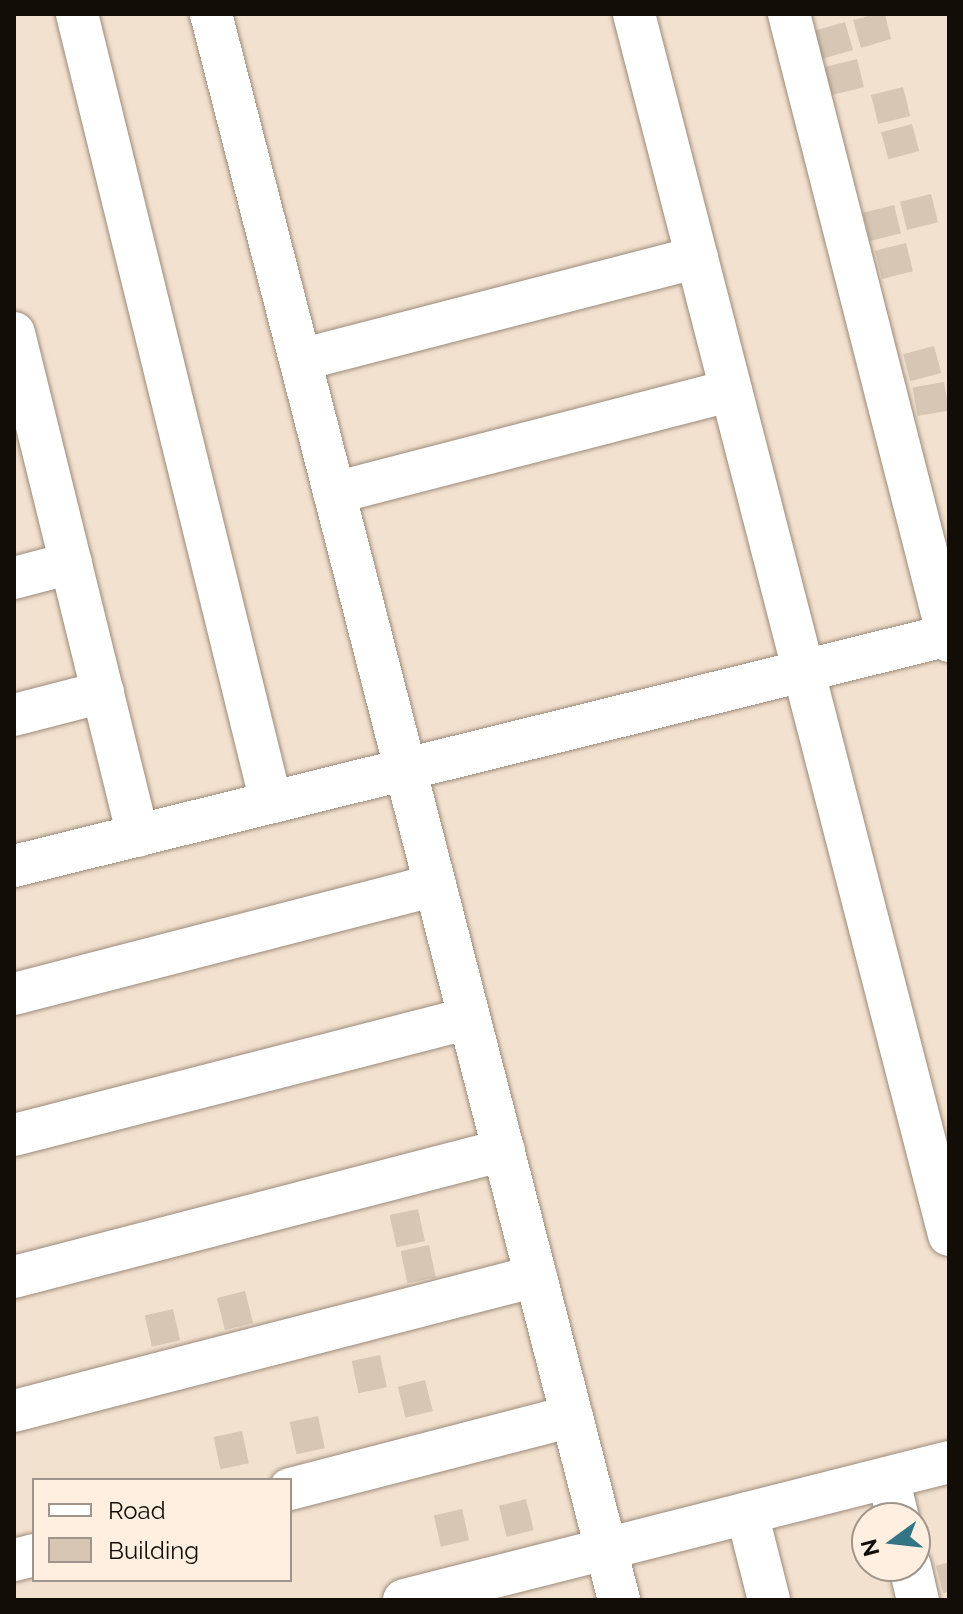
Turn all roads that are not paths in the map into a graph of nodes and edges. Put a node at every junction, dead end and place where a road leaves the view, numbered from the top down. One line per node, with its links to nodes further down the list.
1 (77, 14): 18 (street)
2 (211, 14): 7 (street)
3 (634, 14): 5 (street)
4 (789, 14): 13 (street)
5 (697, 257): 7 (street); 8 (street)
6 (14, 333): 9 (street)
7 (300, 360): 10 (street)
8 (731, 390): 10 (street); 14 (street)
9 (25, 425): 11 (street)
10 (334, 493): 17 (street)
11 (71, 563): 12 (street); 15 (street)
12 (14, 578)
13 (949, 637): 14 (street)
14 (804, 671): 17 (street); 26 (street)
15 (103, 692): 16 (street); 19 (street)
16 (14, 715)
17 (406, 769): 18 (street); 21 (street)
18 (271, 802): 19 (street)
19 (138, 836): 20 (street)
20 (14, 866)
21 (435, 885): 22 (street); 23 (street)
22 (14, 994)
23 (469, 1018): 24 (street); 25 (street)
24 (14, 1135)
25 (504, 1150): 27 (street); 28 (street)
26 (949, 1235)
27 (536, 1276): 29 (street); 30 (street)
28 (14, 1277)
29 (14, 1411)
30 (572, 1416): 33 (street); 36 (street)
31 (949, 1462): 32 (street)
32 (888, 1478): 34 (street); 35 (street)
33 (292, 1488)
34 (894, 1502)
35 (747, 1513): 36 (street); 40 (street)
36 (606, 1548): 37 (street); 39 (street)
37 (475, 1580): 38 (street)
38 (404, 1600)
39 (619, 1600)
40 (769, 1600)

